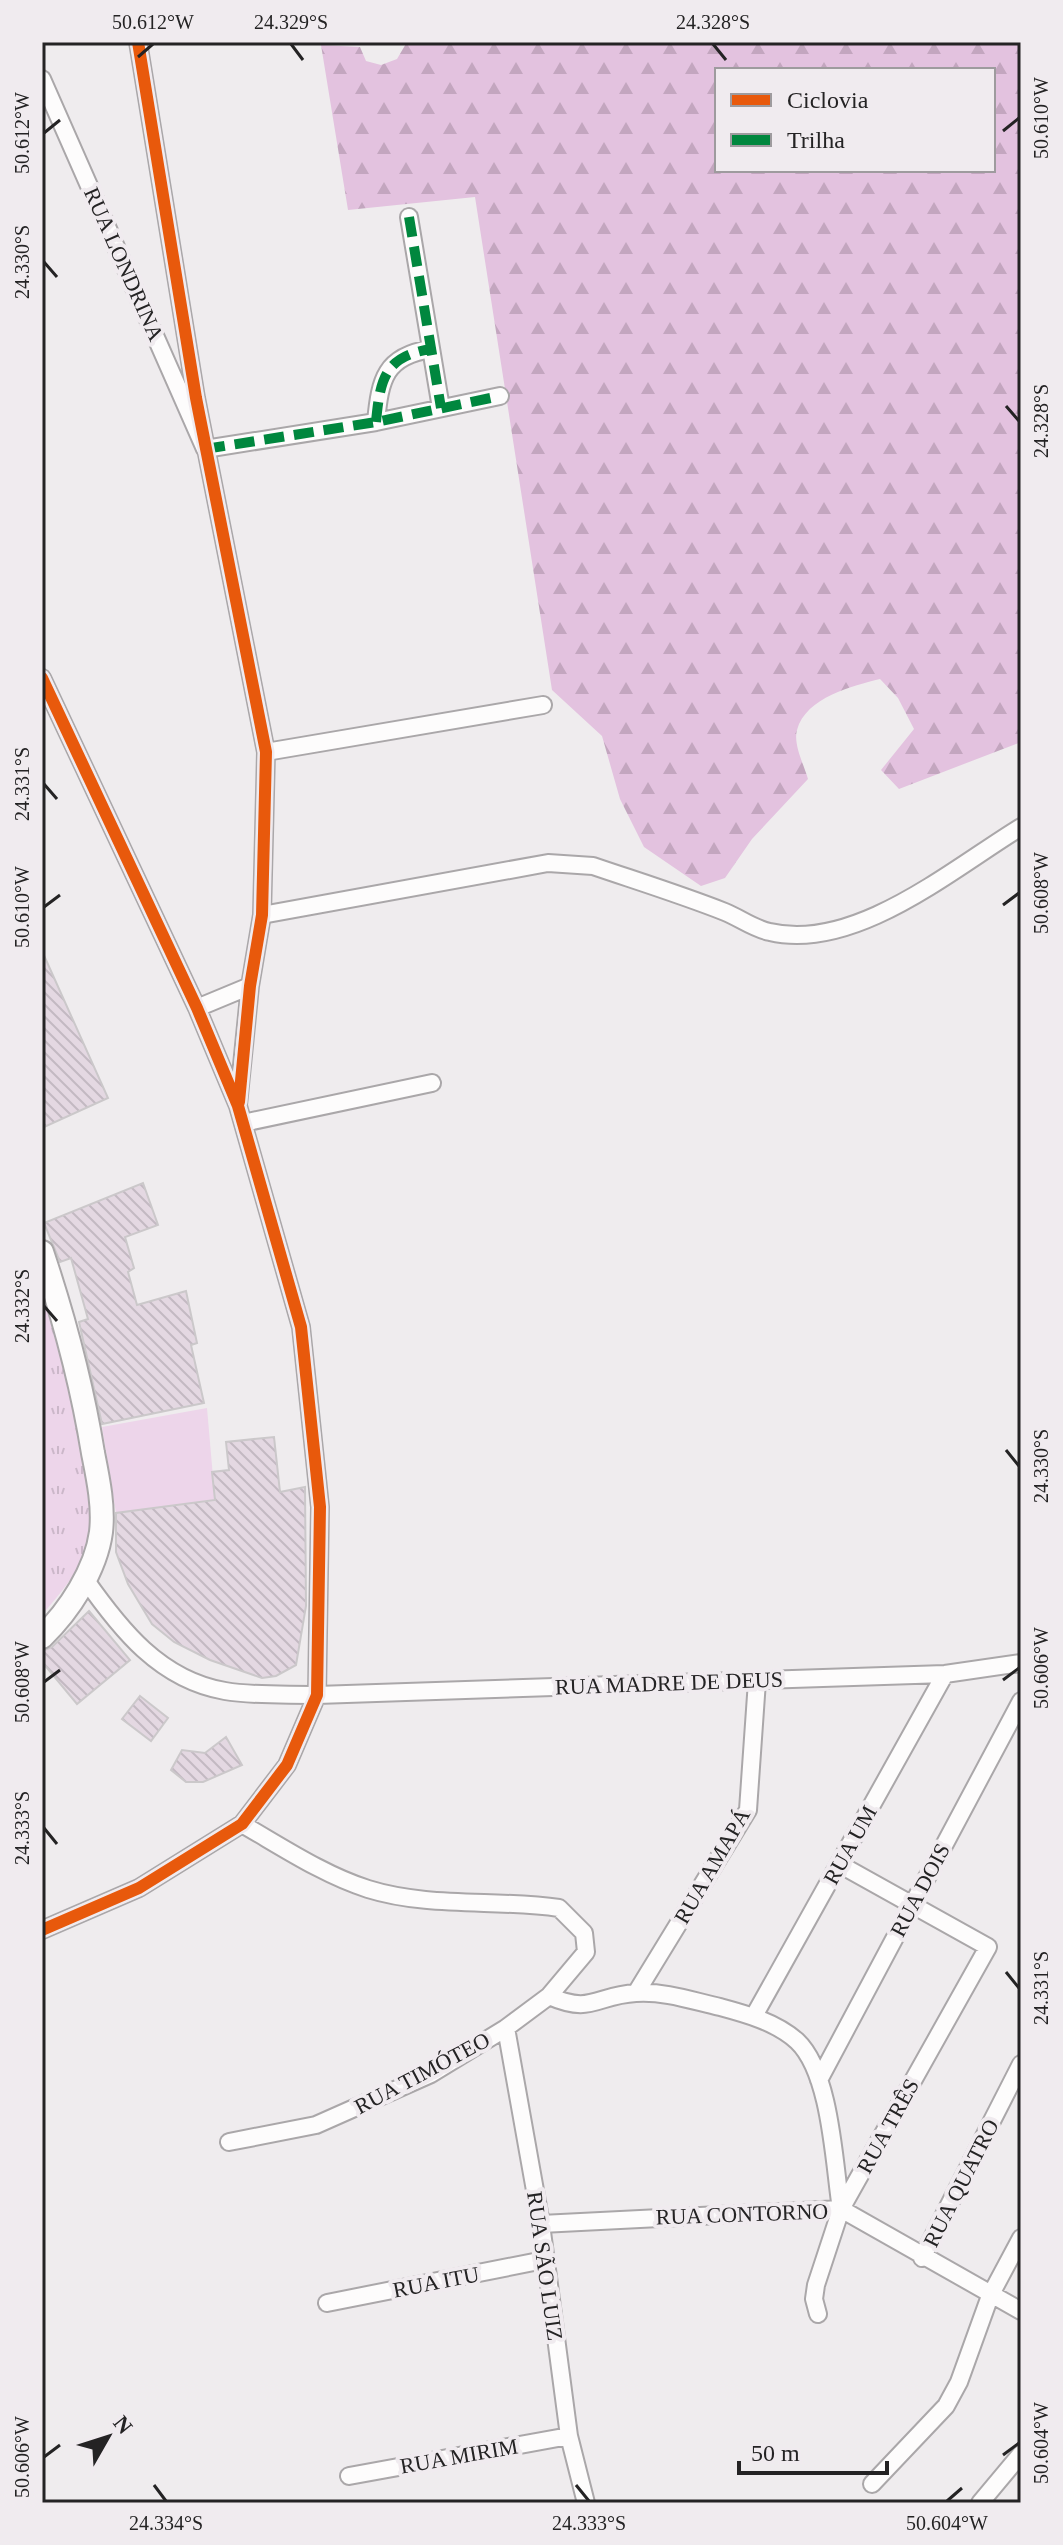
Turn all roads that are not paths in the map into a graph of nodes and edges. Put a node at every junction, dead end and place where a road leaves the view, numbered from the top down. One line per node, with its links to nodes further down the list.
1 (138, 42): 8 (street)
2 (42, 79): 8 (street, RUA LONDRINA)
3 (409, 217): 4 (street)
4 (431, 349): 6 (street); 7 (street)
5 (500, 396): 6 (street)
6 (441, 408): 7 (street)
7 (376, 422): 8 (street)
8 (205, 449): 12 (street)
9 (42, 678): 10 (street)
10 (46, 698): 16 (street)
11 (543, 705): 12 (street)
12 (266, 752): 14 (street)
13 (1021, 827): 14 (street)
14 (262, 915): 15 (street)
15 (250, 986): 16 (street); 18 (street)
16 (197, 1008): 18 (street)
17 (432, 1083): 18 (street)
18 (241, 1114): 25 (street)
19 (42, 1252): 20 (main road)
20 (85, 1579): 21 (main road); 25 (street, RUA MADRE DE DEUS)
21 (42, 1637)
22 (1021, 1663): 23 (street, RUA MADRE DE DEUS)
23 (945, 1674): 24 (street, RUA MADRE DE DEUS); 28 (street, RUA UM)
24 (757, 1681): 25 (street, RUA MADRE DE DEUS); 31 (street, RUA AMAPÁ)
25 (317, 1695): 27 (street)
26 (1021, 1701): 29 (street, RUA DOIS)
27 (242, 1824): 30 (street); 32 (street, RUA TIMÓTEO)
28 (839, 1864): 29 (street); 33 (street, RUA UM)
29 (912, 1905): 36 (street, RUA DOIS); 38 (street, RUA TRÊS)
30 (42, 1930)
31 (636, 1993): 32 (street, RUA CONTORNO); 33 (street, RUA CONTORNO)
32 (549, 1996): 34 (street, RUA TIMÓTEO)
33 (754, 2016): 36 (street, RUA CONTORNO)
34 (506, 2028): 37 (street, RUA TIMÓTEO); 39 (street, RUA SÃO LUIZ)
35 (1021, 2064): 41 (street, RUA QUATRO)
36 (819, 2080): 38 (street, RUA CONTORNO)
37 (229, 2142)
38 (841, 2209): 39 (street, RUA CONTORNO); 41 (street); 46 (street, RUA TRÊS)
39 (541, 2224): 42 (street, RUA SÃO LUIZ)
40 (1021, 2238): 43 (street)
41 (922, 2258): 43 (street)
42 (544, 2260): 44 (street, RUA ITU); 47 (street, RUA SÃO LUIZ)
43 (990, 2296): 45 (street); 50 (street)
44 (327, 2303)
45 (1021, 2311)
46 (818, 2314)
47 (569, 2436): 49 (street, RUA MIRIM); 51 (street, RUA SÃO LUIZ)
48 (1021, 2454): 52 (street)
49 (349, 2476)
50 (872, 2484)
51 (586, 2503)
52 (980, 2503)

